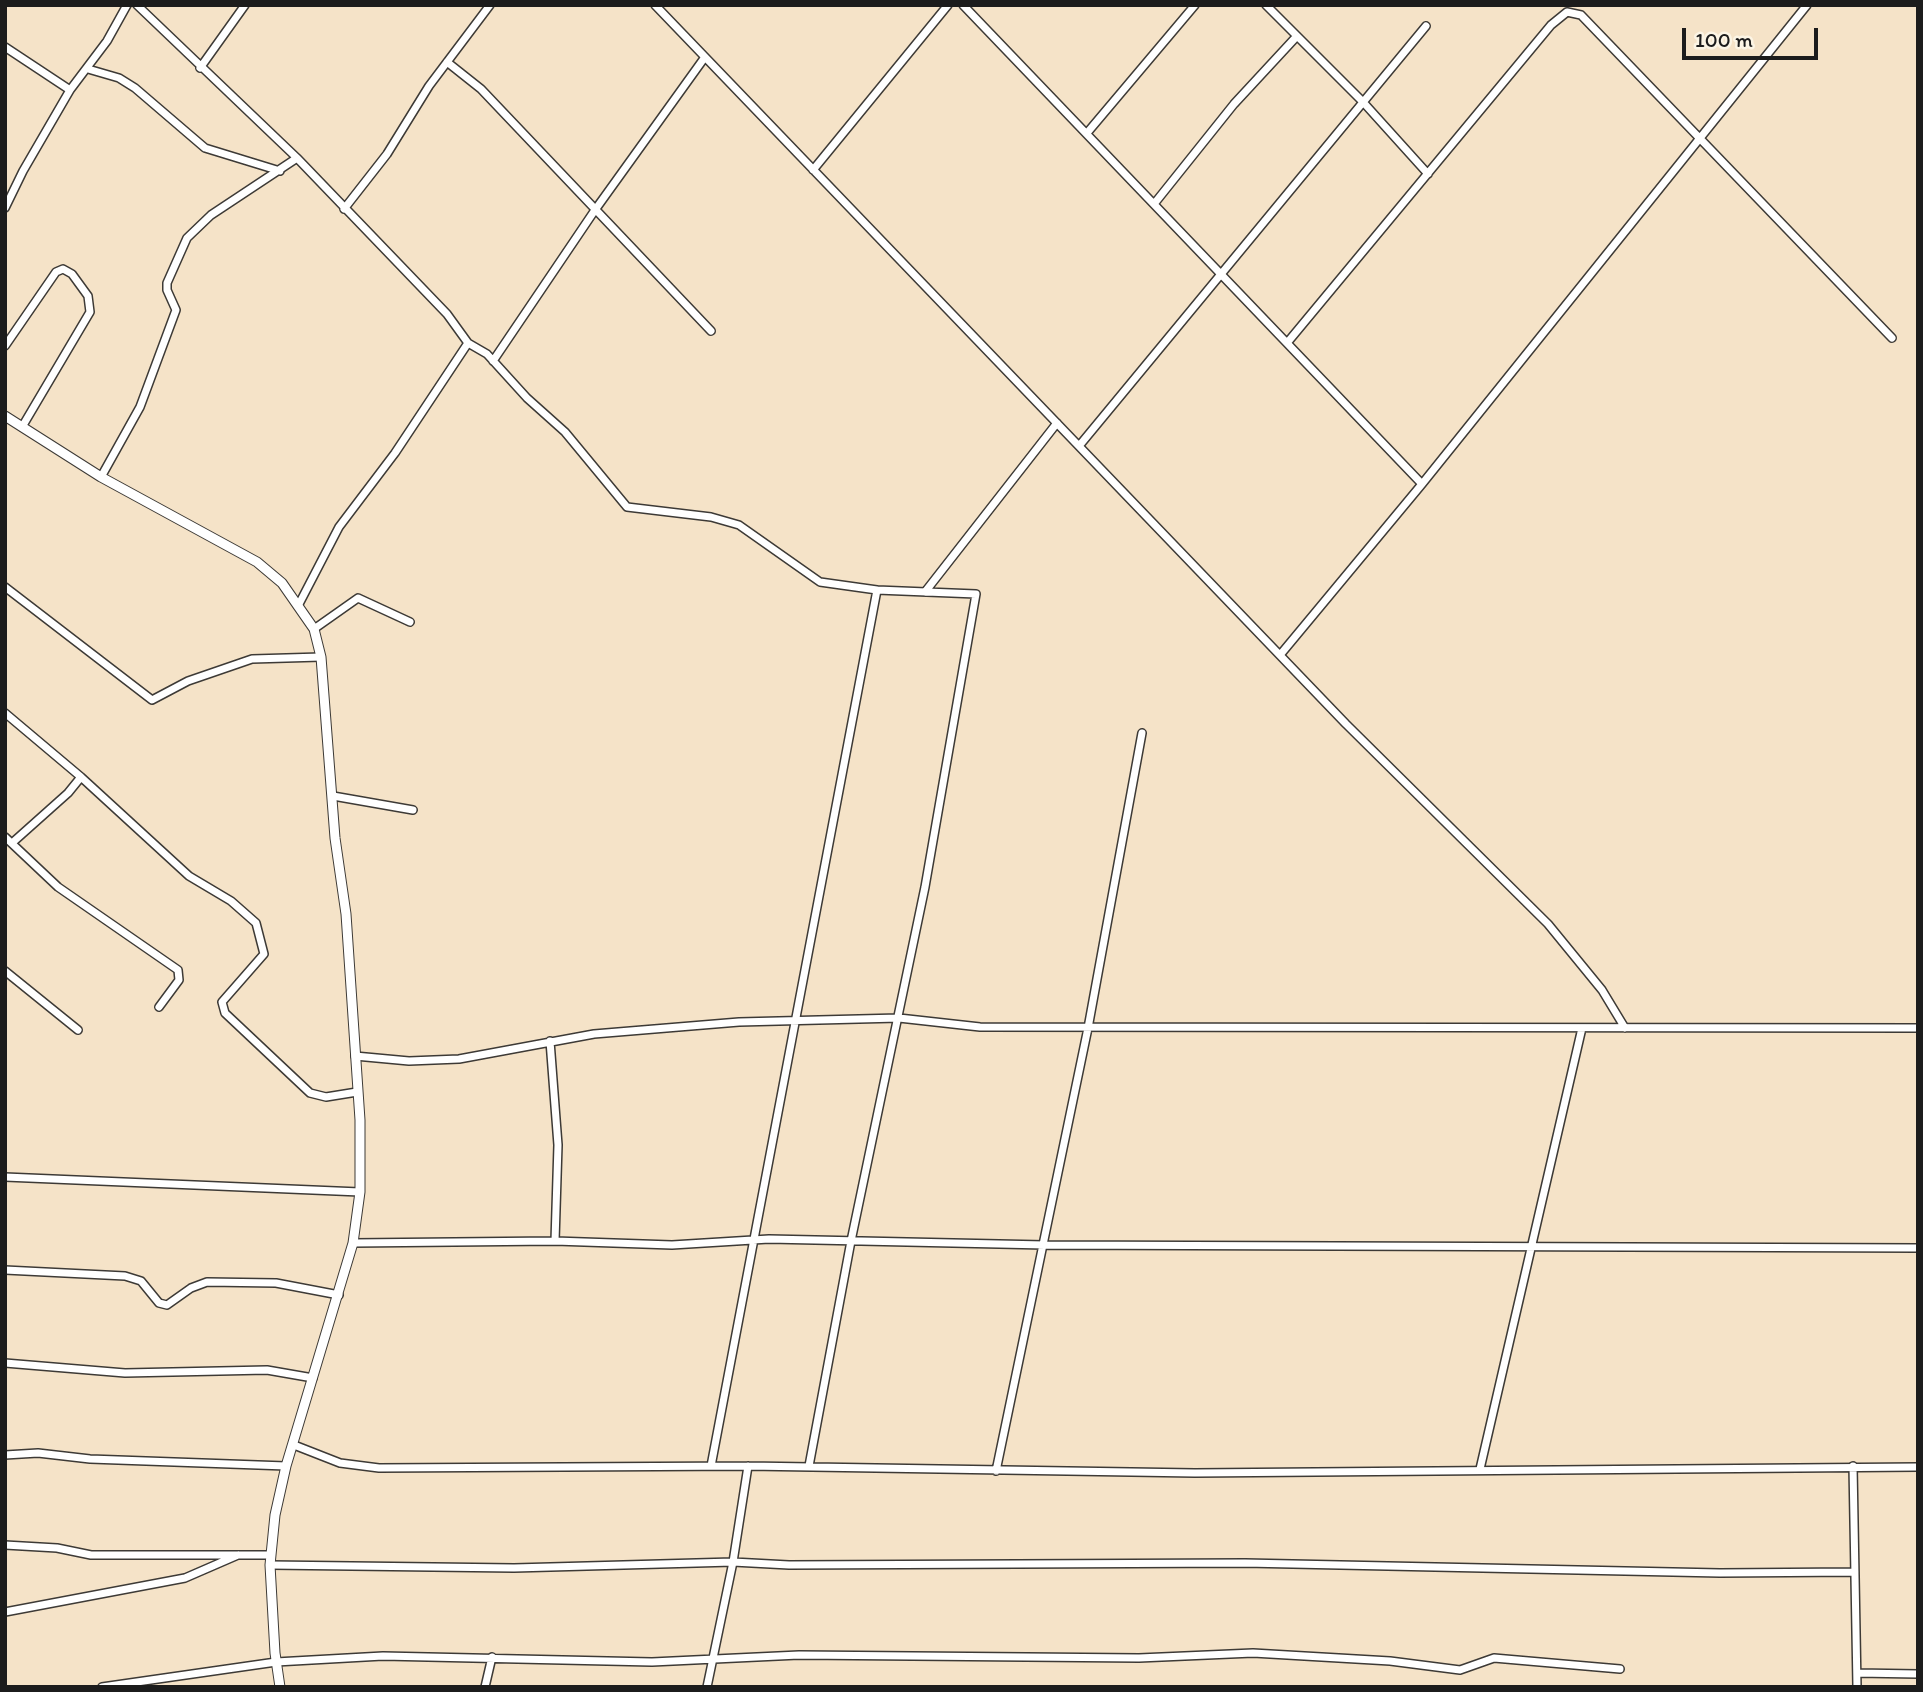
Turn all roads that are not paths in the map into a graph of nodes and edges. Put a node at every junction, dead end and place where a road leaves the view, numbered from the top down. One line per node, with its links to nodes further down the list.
1 (127, 5): 17 (street)
2 (137, 5): 16 (street)
3 (245, 5): 16 (street)
4 (490, 5): 15 (street)
5 (655, 5): 14 (street)
6 (948, 5): 23 (street)
7 (962, 5): 20 (street)
8 (1195, 5): 20 (street)
9 (1266, 5): 12 (street)
10 (1807, 5): 21 (street)
11 (1426, 26): 19 (street)
12 (1297, 36): 19 (street); 26 (street)
13 (5, 47): 18 (street)
14 (705, 57): 23 (street); 29 (street)
15 (447, 62): 28 (street); 29 (street)
16 (201, 68): 22 (street)
17 (88, 69): 18 (street); 24 (street)
18 (70, 90): 27 (street)
19 (1363, 102): 25 (street); 30 (street)
20 (1087, 133): 26 (street)
21 (1699, 138): 25 (street); 32 (street); 42 (street)
22 (298, 158): 24 (street); 28 (street)
23 (813, 170): 38 (street)
24 (280, 171): 41 (street)
25 (1428, 174): 34 (street)
26 (1154, 204): 30 (street)
27 (5, 208)
28 (344, 209): 33 (street)
29 (595, 210): 31 (street); 36 (street)
30 (1220, 273): 34 (street); 40 (street)
31 (711, 331)
32 (1892, 338)
33 (468, 343): 36 (street); 46 (street)
34 (1287, 344): 42 (street)
35 (5, 346): 39 (street)
36 (493, 361): 44 (street)
37 (5, 416): 39 (street)
38 (1057, 423): 40 (street); 45 (street)
39 (22, 427): 41 (street)
40 (1079, 446): 49 (street)
41 (101, 477): 46 (street)
42 (1422, 484): 49 (street)
43 (5, 587): 50 (street)
44 (877, 590): 45 (street); 61 (street)
45 (925, 592): 60 (street)
46 (298, 606): 48 (street)
47 (410, 622): 48 (street)
48 (314, 629): 50 (street)
49 (1280, 655): 64 (street)
50 (321, 657): 54 (street)
51 (5, 713): 53 (street)
52 (1142, 733): 62 (street)
53 (81, 777): 57 (street); 69 (street)
54 (333, 796): 55 (street); 68 (street)
55 (413, 810)
56 (5, 837): 57 (street)
57 (12, 843): 59 (street)
58 (5, 971): 66 (street)
59 (159, 1007)
60 (899, 1018): 61 (street); 62 (street); 74 (street)
61 (795, 1022): 67 (street); 72 (street)
62 (1088, 1028): 63 (street); 76 (street)
63 (1582, 1028): 64 (street); 77 (street)
64 (1625, 1028): 65 (street)
65 (1918, 1028)
66 (78, 1030)
67 (550, 1041): 68 (street); 73 (street)
68 (355, 1056): 69 (street)
69 (358, 1093): 71 (street)
70 (5, 1177): 71 (street)
71 (360, 1192): 75 (street)
72 (754, 1240): 73 (street); 74 (street); 86 (street)
73 (555, 1241): 75 (street)
74 (851, 1241): 76 (street); 88 (street)
75 (354, 1243): 80 (street)
76 (1045, 1245): 77 (street); 92 (street)
77 (1532, 1246): 78 (street); 91 (street)
78 (1918, 1248)
79 (5, 1270): 80 (street)
80 (339, 1295): 82 (street)
81 (5, 1363): 82 (street)
82 (313, 1378): 83 (street)
83 (294, 1445): 85 (street); 86 (street)
84 (5, 1455): 85 (street)
85 (286, 1466): 95 (street)
86 (711, 1466): 87 (street)
87 (748, 1466): 88 (street); 96 (street)
88 (808, 1466): 92 (street)
89 (1853, 1466): 90 (street); 91 (street); 97 (street)
90 (1918, 1467)
91 (1480, 1469): 92 (street)
92 (996, 1471)
93 (5, 1545): 94 (street)
94 (238, 1555): 95 (street); 98 (street)
95 (270, 1560): 96 (street); 101 (street)
96 (733, 1562): 97 (street); 100 (street)
97 (1855, 1572): 103 (street)
98 (5, 1612)
99 (492, 1657): 100 (street); 101 (street); 107 (street)
100 (712, 1659): 102 (street); 108 (street)
101 (276, 1661): 105 (street); 106 (street)
102 (1620, 1669)
103 (1857, 1673): 104 (street); 109 (street)
104 (1918, 1674)
105 (102, 1687)
106 (280, 1687)
107 (485, 1687)
108 (707, 1687)
109 (1857, 1687)

